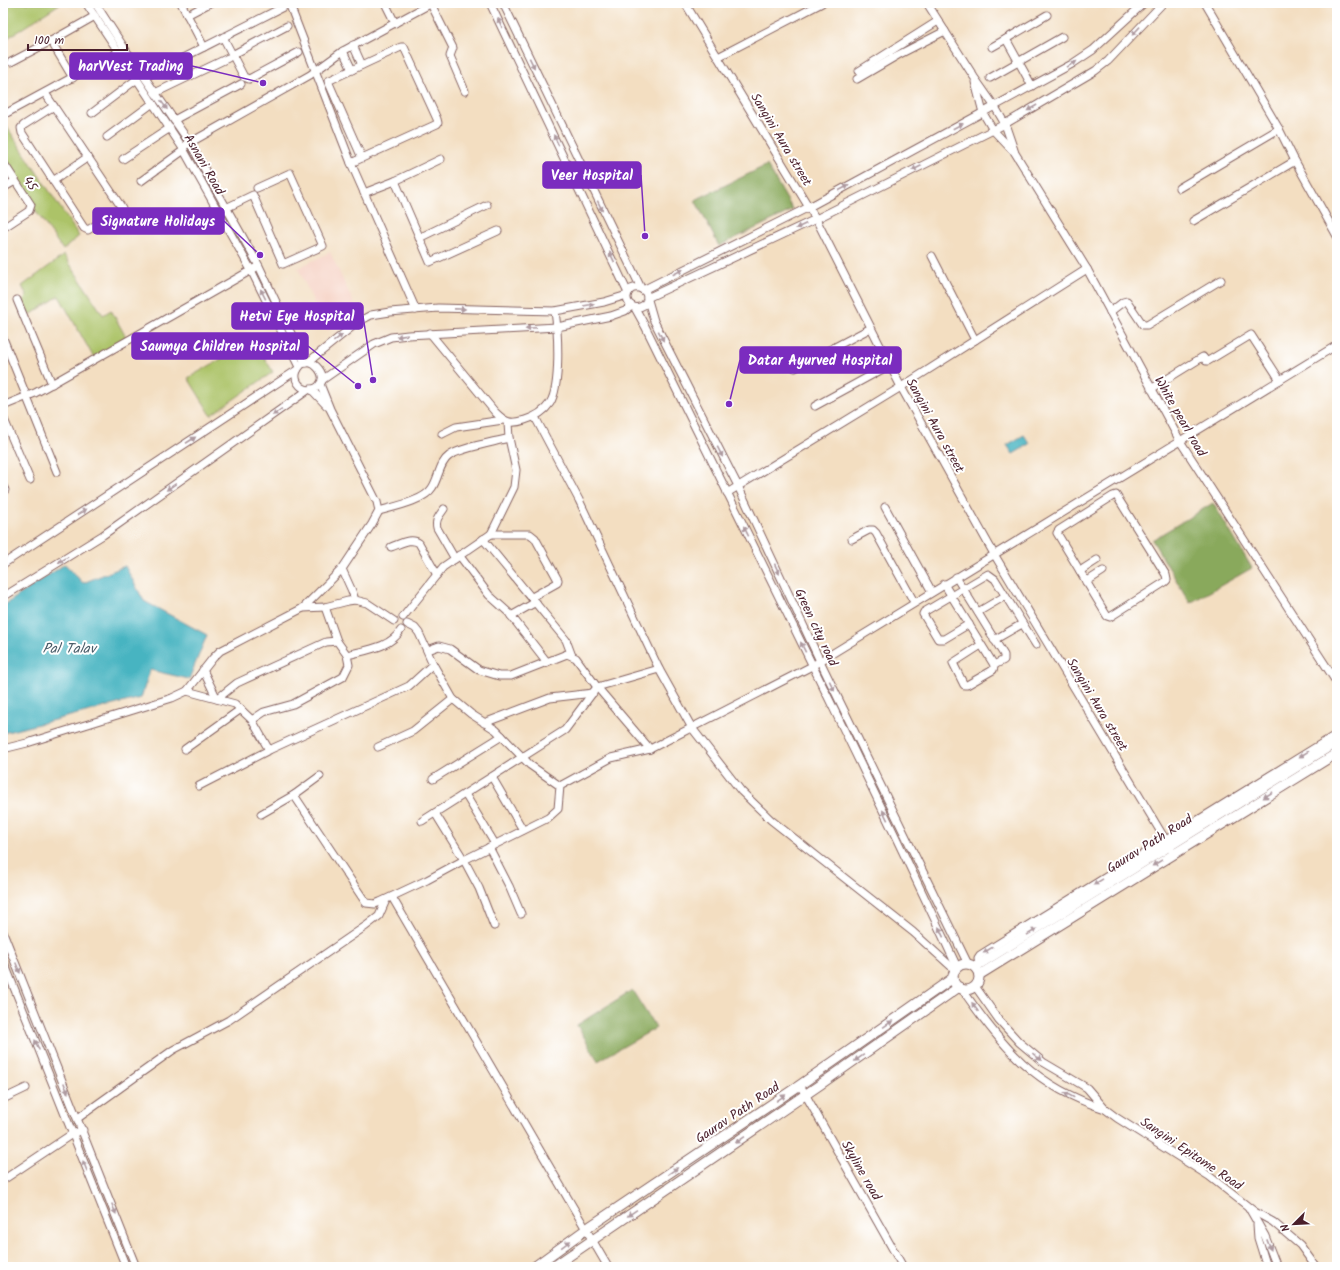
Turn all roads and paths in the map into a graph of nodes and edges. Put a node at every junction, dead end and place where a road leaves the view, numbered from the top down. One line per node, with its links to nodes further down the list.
1 (86, 3): 18 (street, Asnani Road)
2 (95, 3): 30 (street, Asnani Road)
3 (181, 3): 16 (street)
4 (210, 3): 16 (street)
5 (289, 3): 23 (street); 38 (street)
6 (385, 3): 20 (street)
7 (490, 3): 95 (street, one-way to 7)
8 (503, 3): 94 (street, one-way to 94)
9 (822, 3): 34 (street)
10 (927, 3): 19 (street)
11 (1144, 3): 46 (street, one-way to 11)
12 (1163, 3): 57 (street, one-way to 57)
13 (1205, 3): 59 (street)
14 (428, 4): 20 (street); 47 (street)
15 (688, 4): 34 (street, Sangini Aura street)
16 (188, 15): 28 (street)
17 (1047, 15): 25 (street)
18 (95, 16): 26 (street); 30 (street, Asnani Road)
19 (938, 20): 22 (street); 22 (street)
20 (395, 23): 27 (street)
21 (287, 26): 33 (street)
22 (945, 31): 41 (street)
23 (223, 37): 28 (street); 33 (street)
24 (1062, 37): 36 (street)
25 (1006, 39): 29 (street); 36 (street)
26 (51, 40): 35 (street); 42 (street)
27 (353, 46): 31 (street); 37 (street)
28 (204, 47): 40 (street)
29 (992, 47)
30 (122, 51): 40 (street, Asnani Road); 42 (street); 44 (street, Asnani Road)
31 (343, 51): 38 (street); 39 (street)
32 (299, 52): 33 (street)
33 (230, 57): 49 (street)
34 (718, 57): 81 (street, Sangini Aura street)
35 (11, 62)
36 (1018, 62): 43 (street); 46 (street)
37 (362, 65): 39 (street); 66 (street)
38 (316, 70): 62 (street); 71 (street)
39 (352, 70): 66 (street)
40 (145, 77): 49 (street, Asnani Road)
41 (974, 77): 52 (street); 54 (street)
42 (73, 78): 48 (street)
43 (990, 78)
44 (137, 79): 50 (street, Asnani Road); 53 (street)
45 (241, 84): 56 (street)
46 (1032, 86): 52 (street)
47 (465, 91)
48 (45, 93): 51 (street); 55 (street)
49 (155, 93): 56 (street, Asnani Road, one-way to 56)
50 (153, 103): 58 (street, Asnani Road); 61 (street)
51 (54, 106): 65 (street); 73 (street)
52 (995, 106): 54 (street); 57 (street)
53 (92, 113)
54 (983, 113): 60 (street); 81 (street, one-way to 54)
55 (3, 115)
56 (174, 120): 62 (street, Asnani Road)
57 (1005, 124): 60 (street); 64 (street)
58 (170, 128): 63 (street, Asnani Road); 67 (street)
59 (1279, 129): 69 (street); 78 (street)
60 (993, 130): 64 (street); 83 (street, one-way to 83)
61 (107, 137)
62 (190, 142): 63 (street); 82 (street, Asnani Road)
63 (183, 148): 74 (street); 92 (street, Asnani Road)
64 (1015, 153): 91 (street, White pearl road)
65 (88, 157): 73 (street); 73 (street)
66 (362, 158): 71 (street)
67 (123, 159)
68 (441, 159): 75 (street)
69 (1294, 160): 84 (street); 87 (street)
70 (3, 162): 72 (street, 45)
71 (351, 163): 79 (street)
72 (15, 181): 76 (street); 85 (street, 45)
73 (53, 181)
74 (141, 181)
75 (395, 181): 79 (street); 88 (street)
76 (3, 188)
77 (256, 188): 82 (street)
78 (1179, 188)
79 (364, 193): 99 (street)
80 (487, 205): 88 (street)
81 (809, 207): 83 (street, Sangini Aura street); 94 (street, one-way to 81)
82 (226, 208): 90 (street, Asnani Road)
83 (816, 219): 96 (street, one-way to 96); 103 (street, Sangini Aura street)
84 (1193, 221)
85 (3, 228)
86 (498, 231): 88 (street)
87 (1337, 236)
88 (419, 238)
89 (932, 256): 106 (street)
90 (259, 266): 92 (street); 108 (street, Asnani Road)
91 (1087, 269): 101 (street, White pearl road); 106 (street)
92 (251, 270): 108 (street, Asnani Road, one-way to 92); 113 (street)
93 (1220, 280): 101 (street)
94 (642, 289): 95 (street); 96 (street)
95 (628, 294): 98 (street); 100 (street, one-way to 95)
96 (647, 299): 98 (street); 129 (street, Green city road, one-way to 129)
97 (17, 300): 113 (street)
98 (633, 307): 102 (street); 130 (street, Green city road)
99 (416, 310): 100 (street, one-way to 100); 108 (street, one-way to 99)
100 (555, 311): 102 (street)
101 (1110, 312): 116 (street, White pearl road)
102 (557, 327): 104 (street, one-way to 104); 122 (street)
103 (871, 328): 109 (street, Sangini Aura street); 110 (street)
104 (430, 334): 112 (street, one-way to 112); 123 (street)
105 (3, 338): 117 (street)
106 (975, 340): 114 (street)
107 (1337, 345): 111 (street)
108 (302, 366): 112 (street); 115 (street); 143 (street, one-way to 108)
109 (890, 366): 114 (street, Sangini Aura street); 119 (street)
110 (795, 368)
111 (1280, 380): 116 (street); 126 (street)
112 (321, 382): 115 (street); 120 (street)
113 (52, 384): 117 (street)
114 (901, 387): 129 (street); 140 (street, Sangini Aura street)
115 (310, 389): 120 (street); 155 (street, one-way to 155)
116 (1151, 389): 126 (street, White pearl road)
117 (27, 396): 118 (street); 127 (street)
118 (3, 406)
119 (815, 406)
120 (330, 409): 134 (street)
121 (3, 417): 128 (street)
122 (535, 417): 123 (street); 181 (street)
123 (506, 421): 124 (street); 125 (street)
124 (442, 434)
125 (509, 438): 134 (street); 136 (street)
126 (1180, 442): 133 (street); 183 (street, White pearl road)
127 (58, 472)
128 (30, 480)
129 (738, 486): 130 (street); 176 (street, Green city road, one-way to 176)
130 (728, 493): 180 (street, Green city road, one-way to 130)
131 (885, 507): 152 (street)
132 (444, 509): 141 (street)
133 (1067, 510): 135 (street); 140 (street)
134 (379, 511): 144 (street)
135 (1074, 520): 145 (street); 149 (street)
136 (491, 534): 137 (street); 156 (street)
137 (483, 539): 141 (street); 156 (street)
138 (852, 539): 158 (street)
139 (390, 548): 147 (street)
140 (994, 554): 148 (street); 214 (street, Sangini Aura street)
141 (457, 557): 147 (street); 162 (street)
142 (1097, 560): 145 (street)
143 (3, 564)
144 (342, 570): 157 (street); 160 (street)
145 (1080, 571): 149 (street)
146 (1103, 571): 149 (street)
147 (437, 575): 163 (street)
148 (956, 577): 150 (street); 151 (street)
149 (1086, 582)
150 (944, 584): 152 (street); 153 (street)
151 (963, 588): 153 (street); 154 (street); 161 (street)
152 (932, 592): 158 (street)
153 (951, 595): 166 (street); 166 (street)
154 (1005, 596): 161 (street); 167 (street)
155 (3, 598)
156 (534, 599): 162 (street); 175 (street)
157 (355, 600): 159 (street); 164 (street)
158 (914, 602): 176 (street)
159 (325, 607): 160 (street); 170 (street)
160 (303, 608): 182 (street)
161 (978, 612): 169 (street)
162 (512, 616): 177 (street)
163 (403, 617): 164 (street); 165 (street)
164 (394, 621): 168 (street)
165 (407, 624): 168 (street); 173 (street)
166 (969, 624): 171 (street)
167 (1022, 624): 169 (street); 172 (street)
168 (401, 630): 174 (street)
169 (994, 640): 179 (street)
170 (336, 641): 174 (street); 187 (street)
171 (981, 645): 179 (street); 179 (street)
172 (1036, 645)
173 (428, 650): 177 (street); 178 (street)
174 (347, 655): 189 (street)
175 (572, 656): 177 (street); 184 (street)
176 (820, 661): 180 (street); 221 (street, Green city road, one-way to 221)
177 (547, 662)
178 (433, 664): 186 (street); 198 (street)
179 (994, 665)
180 (812, 666): 191 (street); 222 (street, Green city road, one-way to 180)
181 (659, 669): 184 (street); 191 (street)
182 (203, 670): 185 (street); 187 (street)
183 (1337, 683)
184 (595, 690): 190 (street); 199 (street); 201 (street)
185 (187, 691): 187 (street); 196 (street)
186 (452, 698): 190 (street); 195 (street)
187 (217, 699): 188 (street)
188 (241, 709): 189 (street); 197 (street)
189 (252, 720): 198 (street)
190 (484, 723): 193 (street)
191 (692, 728): 199 (street); 222 (street)
192 (1337, 734): 214 (street, one-way to 214)
193 (502, 736): 201 (street); 204 (street)
194 (1337, 742): 214 (main road, Gaurav Path Road)
195 (378, 747)
196 (3, 749)
197 (185, 749)
198 (269, 750): 205 (street)
199 (650, 750): 206 (street)
200 (1337, 753): 214 (main road, Gaurav Path Road, one-way to 214)
201 (523, 758): 203 (street); 206 (street)
202 (320, 776): 208 (street)
203 (492, 777): 207 (street); 212 (street)
204 (433, 779)
205 (199, 786)
206 (560, 786): 212 (street)
207 (465, 794): 209 (street); 213 (street)
208 (294, 795): 210 (street); 216 (street)
209 (435, 813): 211 (street); 215 (street)
210 (261, 814)
211 (422, 821)
212 (523, 830): 213 (street)
213 (492, 846): 215 (street); 217 (street)
214 (1169, 846): 221 (main road, Gaurav Path Road)
215 (464, 860): 216 (street); 218 (street)
216 (389, 899): 232 (street); 238 (street)
217 (521, 914)
218 (494, 926)
219 (3, 932): 232 (street, one-way to 232)
220 (3, 960): 234 (street, one-way to 220)
221 (975, 967): 222 (main road); 223 (main road)
222 (955, 972): 224 (main road); 227 (main road, Gaurav Path Road, one-way to 222)
223 (975, 986): 224 (main road); 225 (street)
224 (960, 988): 226 (street, one-way to 224); 229 (main road, Gaurav Path Road, one-way to 229)
225 (1019, 1042): 226 (street); 231 (street, one-way to 231)
226 (1011, 1052): 231 (street, one-way to 226)
227 (800, 1085): 229 (street, Skyline road); 238 (main road, Gaurav Path Road, one-way to 227)
228 (26, 1088): 230 (street)
229 (806, 1095): 239 (main road, Gaurav Path Road, one-way to 239); 245 (street, Skyline road)
230 (3, 1099)
231 (1105, 1109): 236 (street, Sangini Epitome Road)
232 (78, 1118): 233 (street)
233 (83, 1130): 234 (street); 241 (street, one-way to 241)
234 (72, 1134): 235 (street); 240 (street, one-way to 234)
235 (3, 1180)
236 (1248, 1206): 237 (street); 248 (street, Sangini Epitome Road)
237 (1257, 1224): 246 (street); 247 (street, one-way to 247)
238 (587, 1229): 239 (street); 242 (main road, Gaurav Path Road, one-way to 238)
239 (593, 1240): 243 (main road, Gaurav Path Road); 244 (street)
240 (126, 1267)
241 (136, 1267)
242 (534, 1267)
243 (554, 1267)
244 (608, 1267)
245 (903, 1267)
246 (1266, 1267)
247 (1277, 1267)
248 (1316, 1267)

